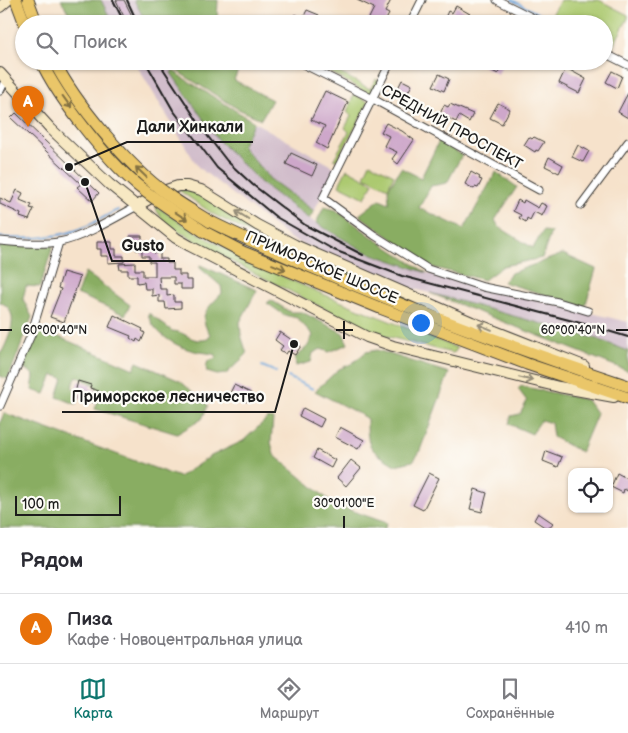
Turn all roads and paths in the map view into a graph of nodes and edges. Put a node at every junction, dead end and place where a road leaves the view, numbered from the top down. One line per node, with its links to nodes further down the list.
1 (8, 0): 6 (street)
2 (16, 0): 7 (main road)
3 (28, 0): 8 (main road)
4 (422, 0): 9 (street)
5 (497, 0): 10 (street)
6 (0, 8)
7 (22, 15)
8 (34, 15)
9 (414, 15)
10 (527, 15)
11 (613, 58): 12 (street)
12 (628, 65)
13 (46, 70): 24 (main road, one-way to 24, bridge)
14 (60, 70): 24 (main road, one-way to 14, bridge)
15 (316, 70): 19 (street, СРЕДНИЙ ПРОСПЕКТ)
16 (386, 70): 19 (street)
17 (3, 76): 18 (street); 23 (street)
18 (0, 91)
19 (372, 99): 21 (street, СРЕДНИЙ ПРОСПЕКТ); 27 (street)
20 (628, 142): 22 (street)
21 (540, 190)
22 (581, 205)
23 (137, 206): 26 (street); 28 (street, one-way to 23); 29 (street, one-way to 29)
24 (206, 226): 28 (main road, ПРИМОРСКОЕ ШОССЕ); 29 (main road, ПРИМОРСКОЕ ШОССЕ, one-way to 29)
25 (0, 241): 26 (street)
26 (59, 242): 30 (street)
27 (588, 311)
28 (628, 385)
29 (628, 398)
30 (1, 401)

